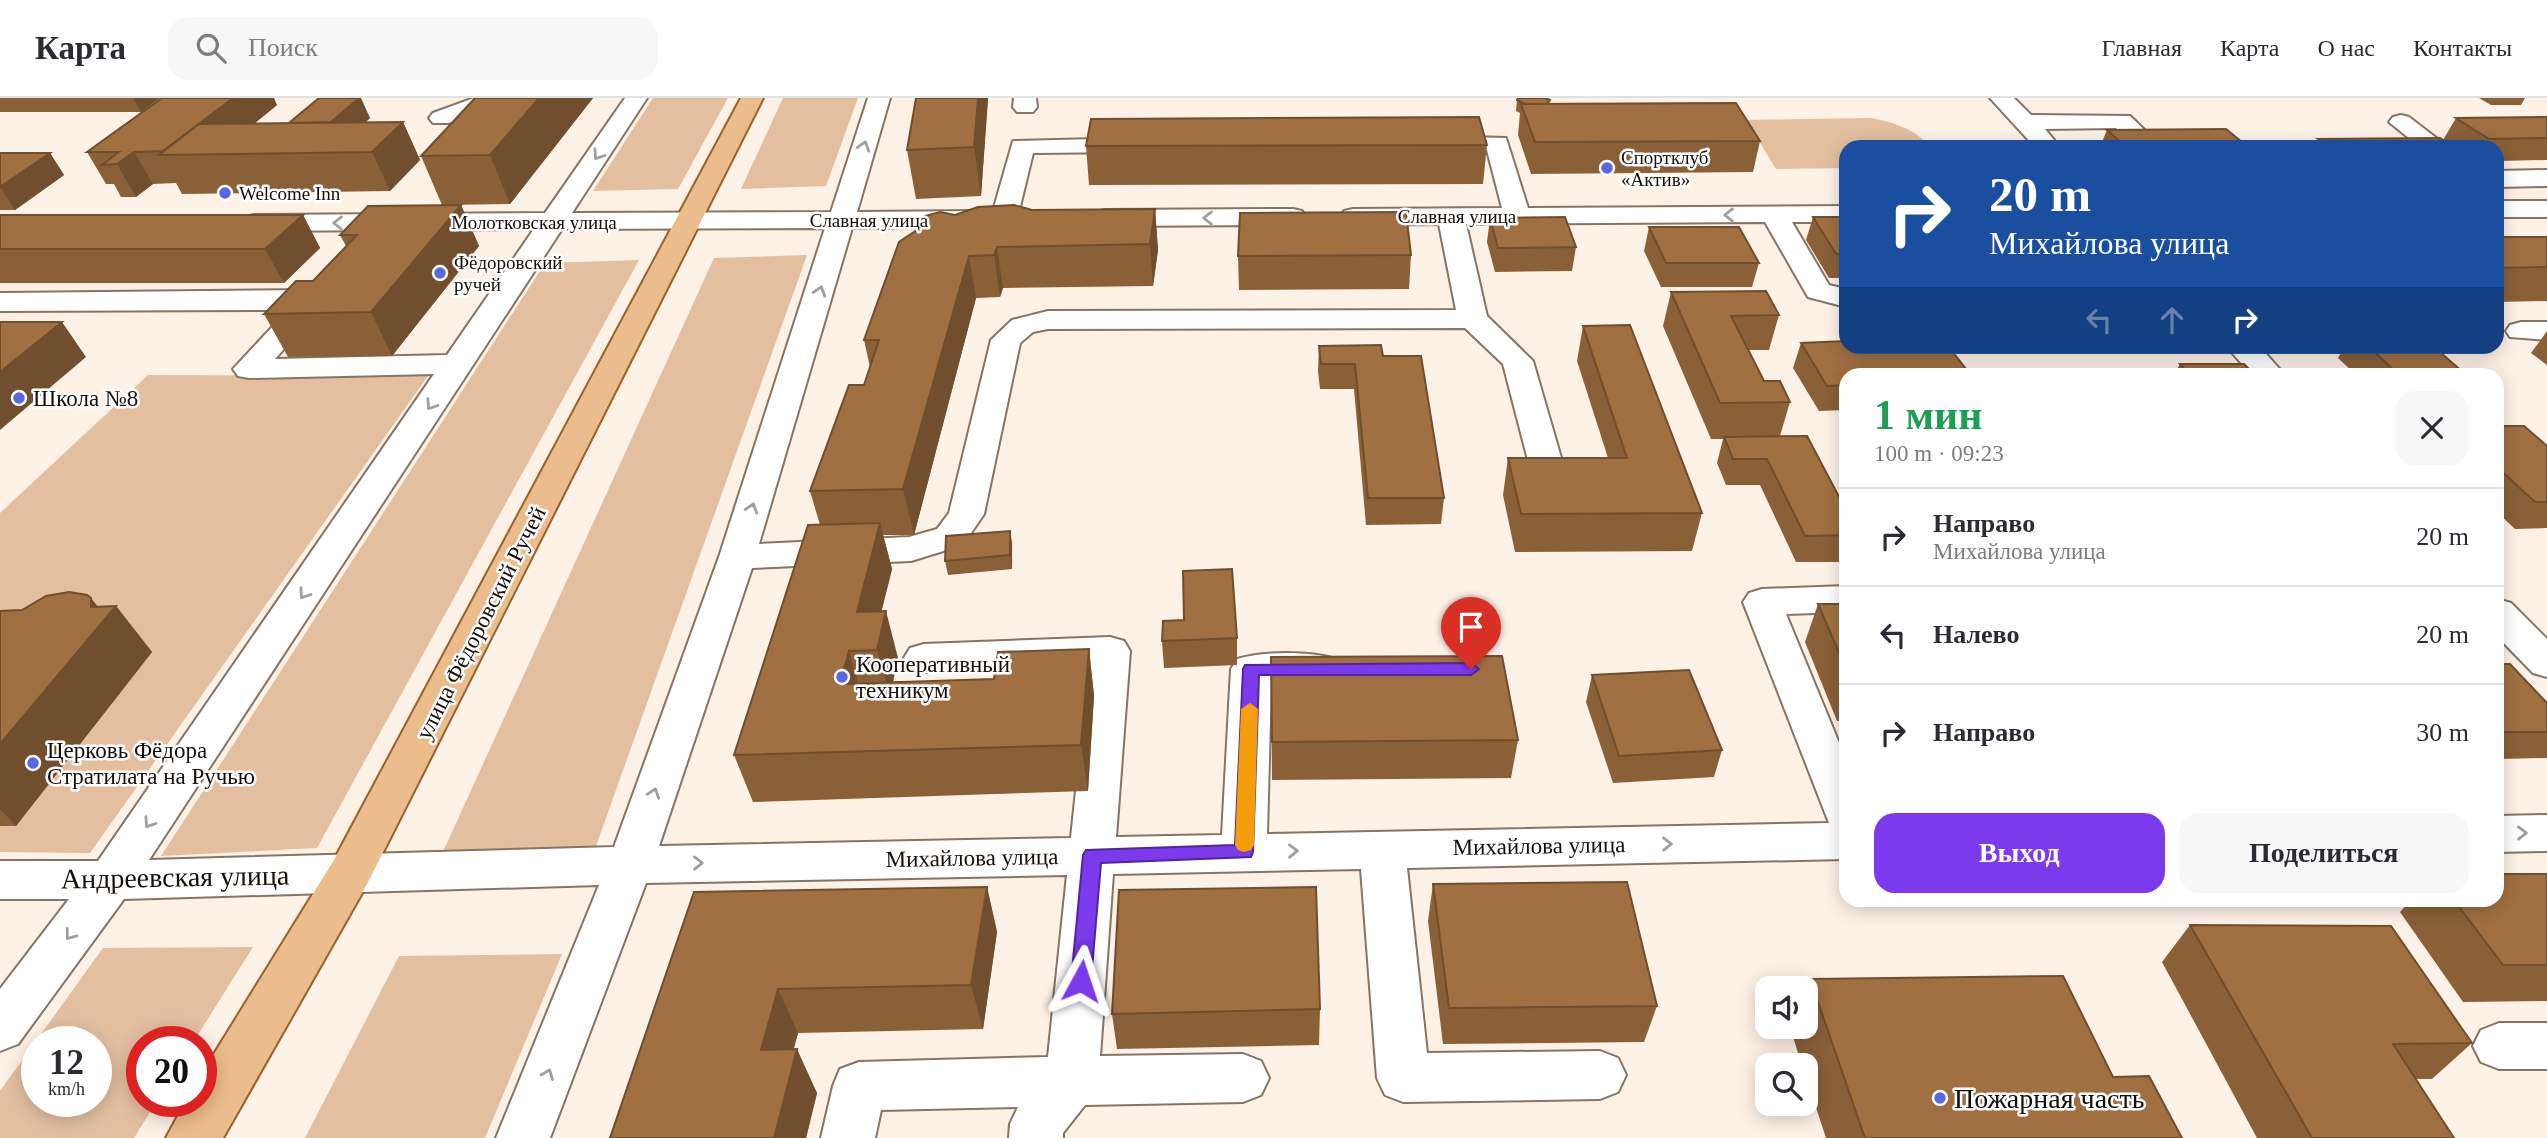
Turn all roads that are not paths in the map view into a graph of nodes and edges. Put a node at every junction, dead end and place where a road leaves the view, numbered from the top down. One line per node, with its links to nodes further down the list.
1 (636, 98): 30 (street, one-way to 30)
2 (752, 98): 29 (main road, улица Фёдоровский Ручей)
3 (879, 98): 28 (street, one-way to 3)
4 (2001, 98): 8 (street)
5 (507, 106): 7 (street)
6 (1026, 108): 15 (street)
7 (441, 118)
8 (2024, 122): 10 (street); 11 (street)
9 (2401, 122): 12 (street)
10 (2041, 140)
11 (2143, 140)
12 (2426, 140)
13 (1413, 143): 24 (street)
14 (1162, 145): 15 (street)
15 (1022, 146): 26 (street)
16 (2547, 178): 17 (street)
17 (2504, 179)
18 (438, 195): 33 (street)
19 (2504, 196): 20 (street)
20 (2523, 209)
21 (1774, 214): 22 (street, Славная улица); 24 (street, Славная улица, one-way to 24); 35 (street)
22 (1839, 214)
23 (1451, 216): 24 (street, Славная улица); 25 (street, Славная улица, one-way to 25); 37 (street)
24 (1517, 216)
25 (1074, 218)
26 (1004, 219): 27 (street, Славная улица); 28 (street, Славная улица)
27 (1032, 219)
28 (841, 220): 29 (street, Славная улица); 42 (street, one-way to 28)
29 (690, 221): 30 (street, Молотковская улица); 56 (main road, улица Фёдоровский Ручей)
30 (553, 222): 33 (street, Молотковская улица); 39 (street)
31 (233, 223): 32 (street, Молотковская улица, one-way to 31)
32 (384, 223): 33 (street, Молотковская улица); 34 (street)
33 (414, 223)
34 (357, 252)
35 (1832, 291)
36 (0, 302): 39 (street)
37 (1473, 318): 41 (street); 42 (street)
38 (2249, 354): 40 (street)
39 (459, 364): 58 (street, one-way to 58)
40 (2262, 368)
41 (1547, 468)
42 (737, 557): 55 (street, one-way to 42)
43 (1839, 600): 48 (street)
44 (2504, 622): 45 (street)
45 (2527, 656)
46 (924, 658): 54 (street)
47 (1361, 669): 53 (street)
48 (1839, 795)
49 (2547, 833): 50 (street, one-way to 49)
50 (2504, 834)
51 (1839, 841): 52 (street, Михайлова улица, one-way to 51)
52 (1382, 849): 53 (street, Михайлова улица, one-way to 52); 60 (street)
53 (1244, 852): 54 (street, Михайлова улица)
54 (1092, 855): 55 (street, Михайлова улица, one-way to 54); 62 (street)
55 (630, 865): 56 (street, Михайлова улица); 64 (street, one-way to 55)
56 (350, 873): 58 (street, Андреевская улица); 63 (main road, улица Фёдоровский Ручей)
57 (0, 880): 58 (street, Андреевская улица)
58 (111, 880): 59 (street, one-way to 59)
59 (0, 1028)
60 (1600, 1075)
61 (1243, 1079): 62 (street)
62 (1072, 1081): 65 (street); 66 (street)
63 (193, 1138)
64 (523, 1138)
65 (848, 1138)
66 (1036, 1138)

